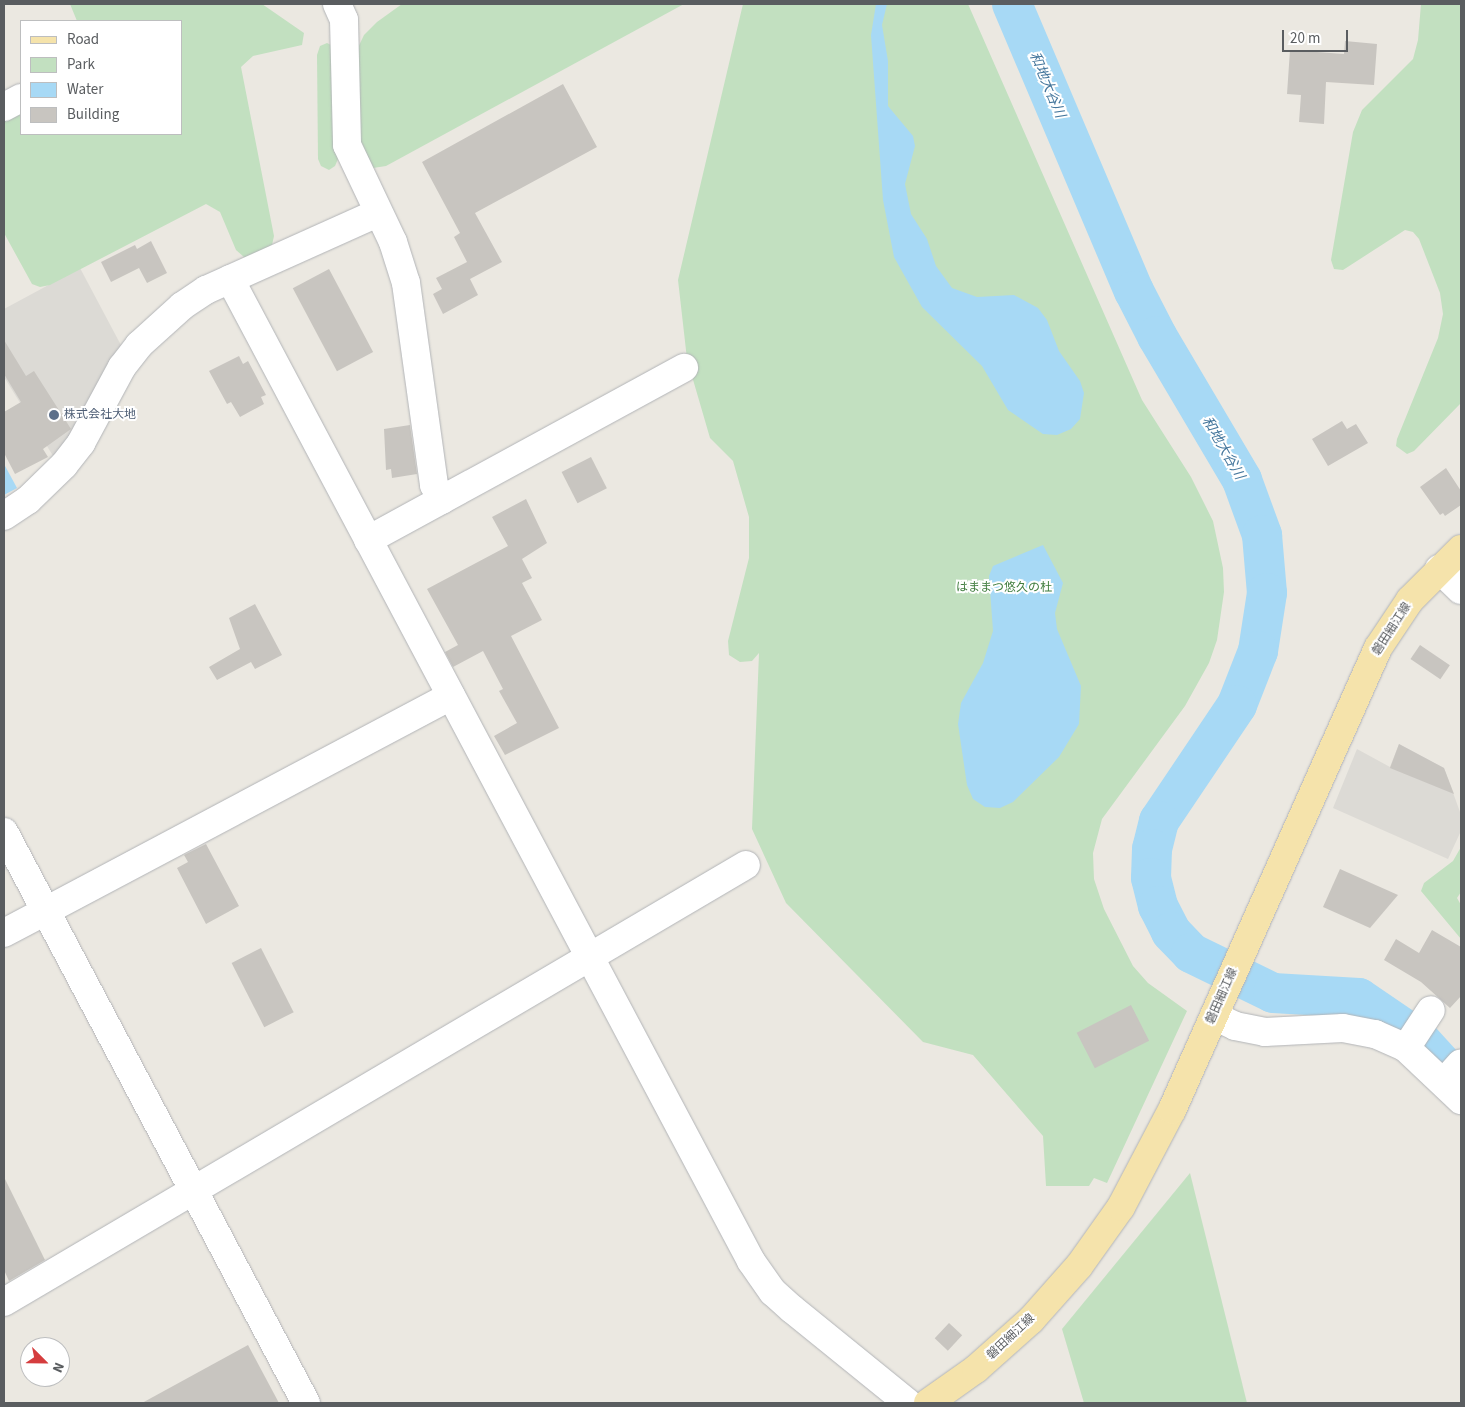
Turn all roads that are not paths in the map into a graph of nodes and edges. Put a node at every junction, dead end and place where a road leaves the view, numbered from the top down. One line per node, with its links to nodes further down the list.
1 (337, 4): 4 (street)
2 (20, 99): 3 (street)
3 (4, 107)
4 (377, 213): 5 (street); 7 (street)
5 (230, 279): 8 (street); 9 (street)
6 (684, 368): 7 (street)
7 (442, 500): 9 (street)
8 (4, 516)
9 (368, 540): 13 (street)
10 (1461, 549): 11 (main road, 磐田細江線)
11 (1439, 569): 12 (street); 19 (main road, 磐田細江線)
12 (1461, 590)
13 (451, 696): 16 (street); 18 (street)
14 (4, 832): 16 (street)
15 (746, 865): 18 (street)
16 (45, 911): 17 (street); 23 (street)
17 (4, 933)
18 (589, 957): 23 (street); 26 (street)
19 (1218, 1007): 21 (street); 27 (main road, 磐田細江線)
20 (1431, 1010): 21 (street)
21 (1406, 1048): 22 (street)
22 (1455, 1081)
23 (193, 1190): 24 (street); 25 (street)
24 (4, 1302)
25 (306, 1403)
26 (908, 1403)
27 (928, 1403)

